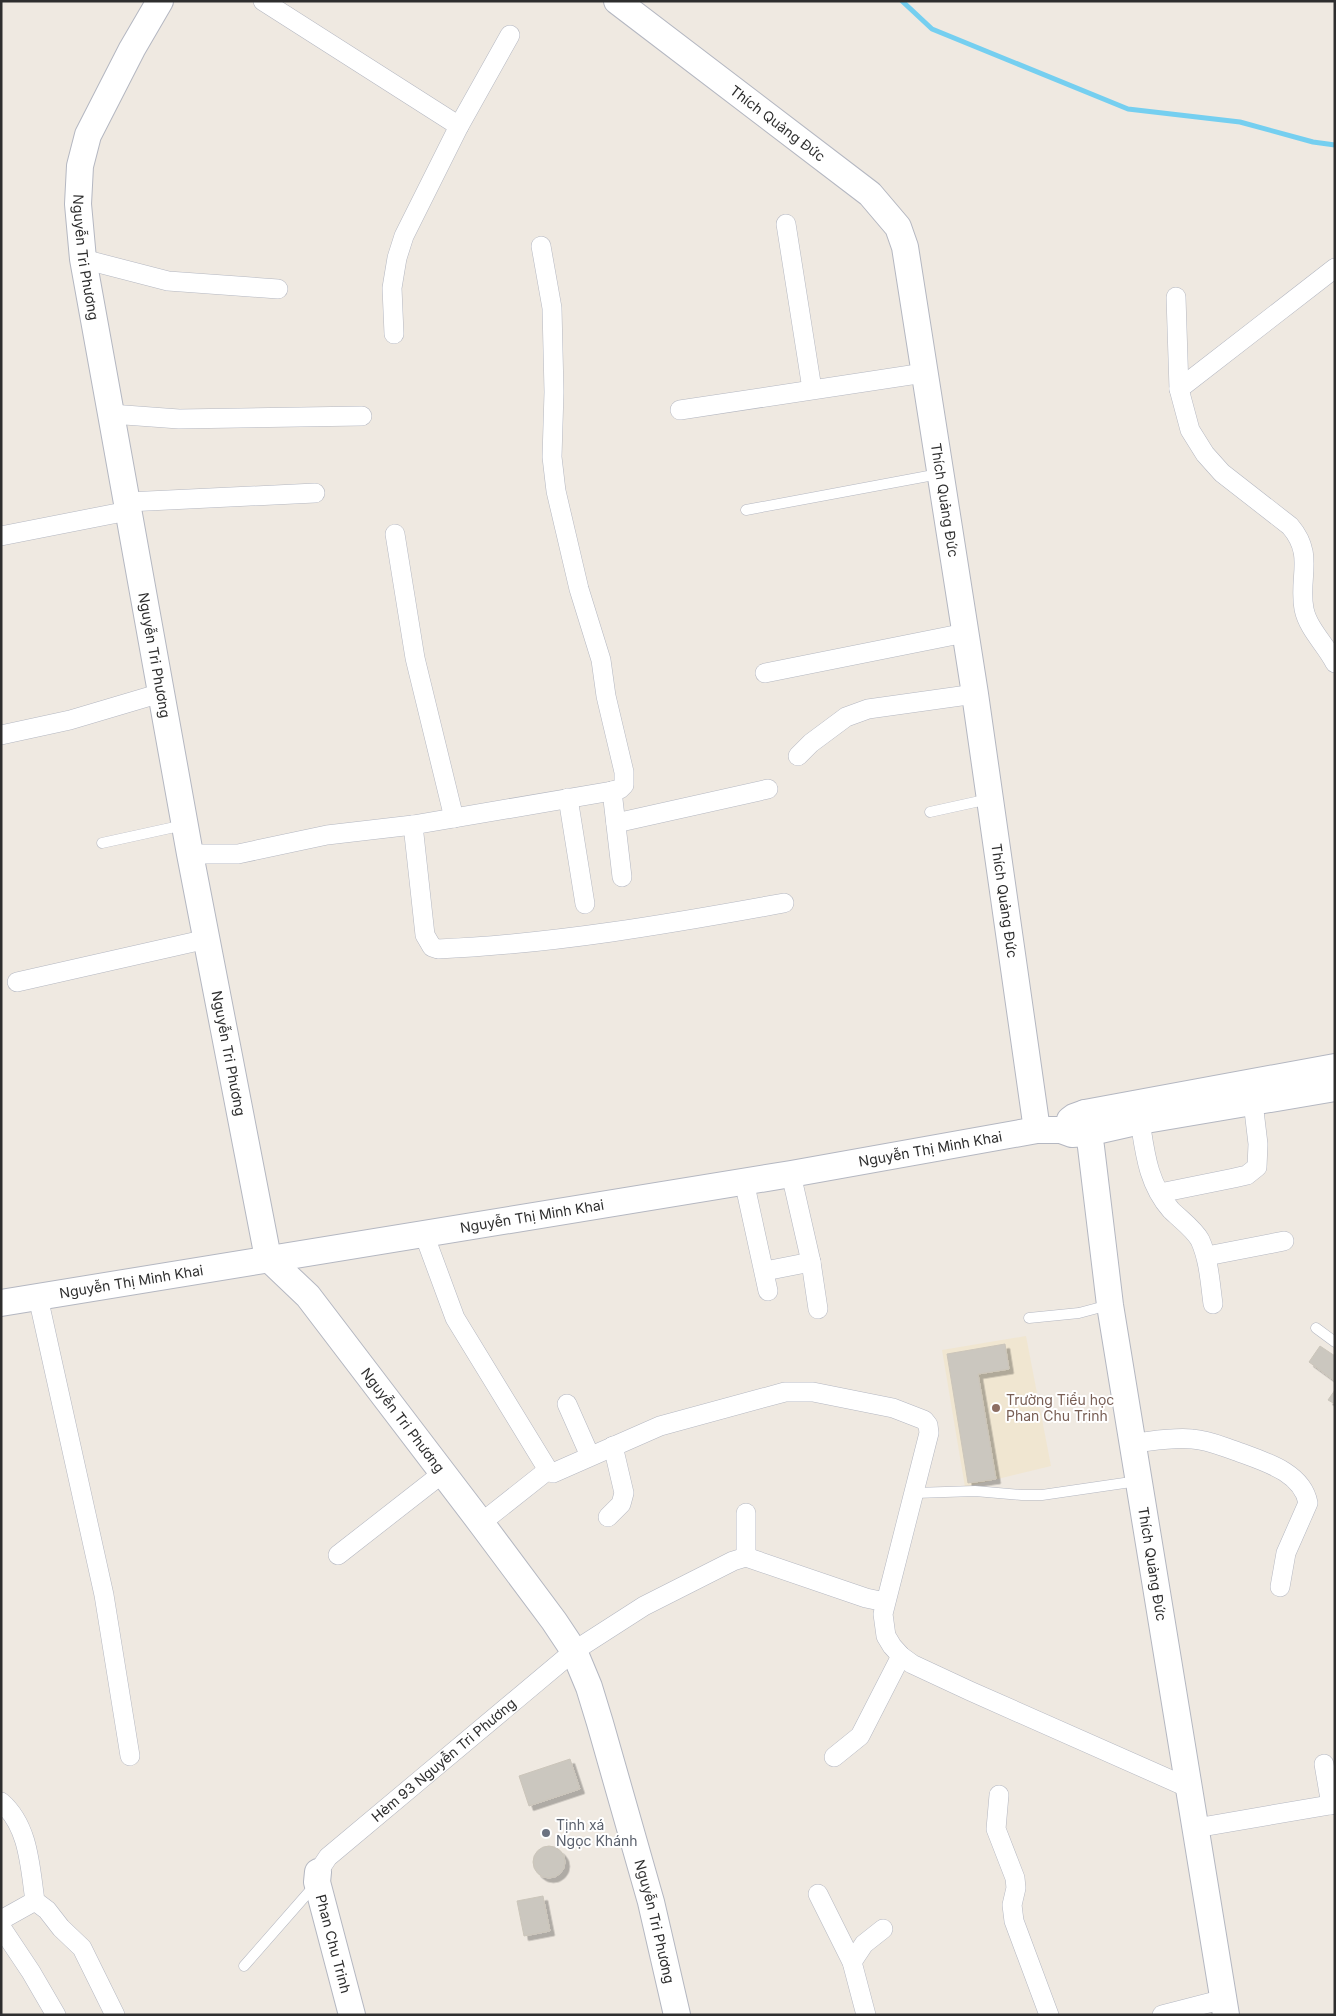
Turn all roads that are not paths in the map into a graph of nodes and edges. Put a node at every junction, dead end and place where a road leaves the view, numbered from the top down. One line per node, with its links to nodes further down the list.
1 (160, 1): 8 (street, Nguyễn Tri Phương)
2 (263, 1): 5 (street)
3 (617, 1): 13 (street, Thích Quảng Đức)
4 (510, 35): 5 (street)
5 (459, 126): 12 (street)
6 (786, 224): 15 (street)
7 (541, 246): 33 (street)
8 (83, 259): 10 (street); 17 (street, Nguyễn Tri Phương)
9 (1335, 268): 14 (street)
10 (278, 289)
11 (1176, 297): 14 (street)
12 (394, 334)
13 (924, 373): 15 (street); 19 (street, Thích Quảng Đức)
14 (1179, 389): 26 (street)
15 (812, 390): 16 (street)
16 (680, 410)
17 (111, 414): 18 (street); 21 (street, Nguyễn Tri Phương)
18 (362, 416)
19 (940, 474): 22 (lane); 25 (street, Thích Quảng Đức)
20 (315, 493): 21 (street)
21 (127, 506): 24 (street); 28 (street, Nguyễn Tri Phương)
22 (746, 510)
23 (395, 534): 37 (street)
24 (1, 536)
25 (965, 633): 27 (street); 29 (street, Thích Quảng Đức)
26 (1335, 663)
27 (765, 673)
28 (161, 693): 30 (street); 39 (street, Nguyễn Tri Phương)
29 (974, 694): 31 (street); 35 (street, Thích Quảng Đức)
30 (1, 735)
31 (798, 756)
32 (768, 789): 38 (street)
33 (612, 791): 34 (street); 38 (street)
34 (568, 798): 37 (street); 45 (street)
35 (990, 799): 36 (lane); 53 (street, Thích Quảng Đức)
36 (930, 812)
37 (454, 818): 40 (street)
38 (616, 823): 43 (street)
39 (185, 825): 41 (lane); 42 (street, Nguyễn Tri Phương)
40 (413, 825): 42 (street); 44 (street)
41 (102, 844)
42 (190, 854): 46 (street, Nguyễn Tri Phương)
43 (622, 877)
44 (784, 903)
45 (585, 904)
46 (207, 940): 47 (street); 60 (street, Nguyễn Tri Phương)
47 (17, 982)
48 (1335, 1068): 52 (street, Nguyễn Thị Minh Khai)
49 (1335, 1088): 50 (street, Nguyễn Thị Minh Khai)
50 (1253, 1102): 51 (street, Nguyễn Thị Minh Khai); 56 (street)
51 (1140, 1121): 52 (street, Nguyễn Thị Minh Khai); 56 (street)
52 (1086, 1123): 53 (street, Nguyễn Thị Minh Khai); 67 (street, Thích Quảng Đức)
53 (1049, 1130): 54 (street, Nguyễn Thị Minh Khai)
54 (791, 1174): 55 (street, Nguyễn Thị Minh Khai); 61 (street)
55 (744, 1181): 57 (street, Nguyễn Thị Minh Khai); 62 (street)
56 (1160, 1192): 59 (street)
57 (424, 1234): 60 (street, Nguyễn Thị Minh Khai); 76 (street)
58 (1284, 1241): 59 (street)
59 (1206, 1256): 66 (street)
60 (268, 1258): 64 (street, Nguyễn Thị Minh Khai); 77 (street, Nguyễn Tri Phương)
61 (811, 1262): 62 (street); 68 (street)
62 (765, 1271): 63 (street)
63 (768, 1291)
64 (38, 1297): 65 (street, Nguyễn Thị Minh Khai); 89 (street)
65 (1, 1303)
66 (1213, 1304)
67 (1110, 1305): 69 (lane); 73 (street, Thích Quảng Đức)
68 (818, 1309)
69 (1029, 1318)
70 (1316, 1328): 71 (lane)
71 (1335, 1342)
72 (567, 1404): 75 (street)
73 (1134, 1443): 78 (street, Thích Quảng Đức); 85 (street)
74 (613, 1446): 75 (street); 79 (street); 81 (street)
75 (590, 1456): 76 (street)
76 (548, 1470): 82 (street)
77 (443, 1473): 82 (street, Nguyễn Tri Phương); 83 (street)
78 (1140, 1480): 79 (lane); 92 (street, Thích Quảng Đức)
79 (915, 1493): 86 (street)
80 (746, 1513): 84 (street)
81 (608, 1517)
82 (481, 1523): 87 (street, Nguyễn Tri Phương)
83 (338, 1554)
84 (746, 1557): 86 (street); 87 (street, Hẻm 93 Nguyễn Tri Phương)
85 (1280, 1587)
86 (884, 1602): 88 (street)
87 (574, 1651): 97 (street, Hẻm 93 Nguyễn Tri Phương); 109 (street, Nguyễn Tri Phương)
88 (901, 1656): 90 (street); 92 (street)
89 (130, 1756)
90 (834, 1757)
91 (1324, 1764): 95 (street)
92 (1189, 1788): 96 (street, Thích Quảng Đức)
93 (999, 1794): 111 (street)
94 (1, 1802): 99 (street)
95 (1333, 1805): 96 (street)
96 (1196, 1828): 105 (street, Thích Quảng Đức)
97 (317, 1877): 104 (lane); 108 (street, Phan Chu Trinh)
98 (818, 1894): 103 (street)
99 (35, 1901): 100 (street); 107 (street)
100 (1, 1920)
101 (1, 1928): 106 (street)
102 (883, 1929): 103 (street)
103 (852, 1962): 110 (street)
104 (244, 1966)
105 (1225, 2007): 112 (street)
106 (56, 2015)
107 (115, 2015)
108 (352, 2015)
109 (678, 2015)
110 (866, 2015)
111 (1049, 2015)
112 (1162, 2015)

